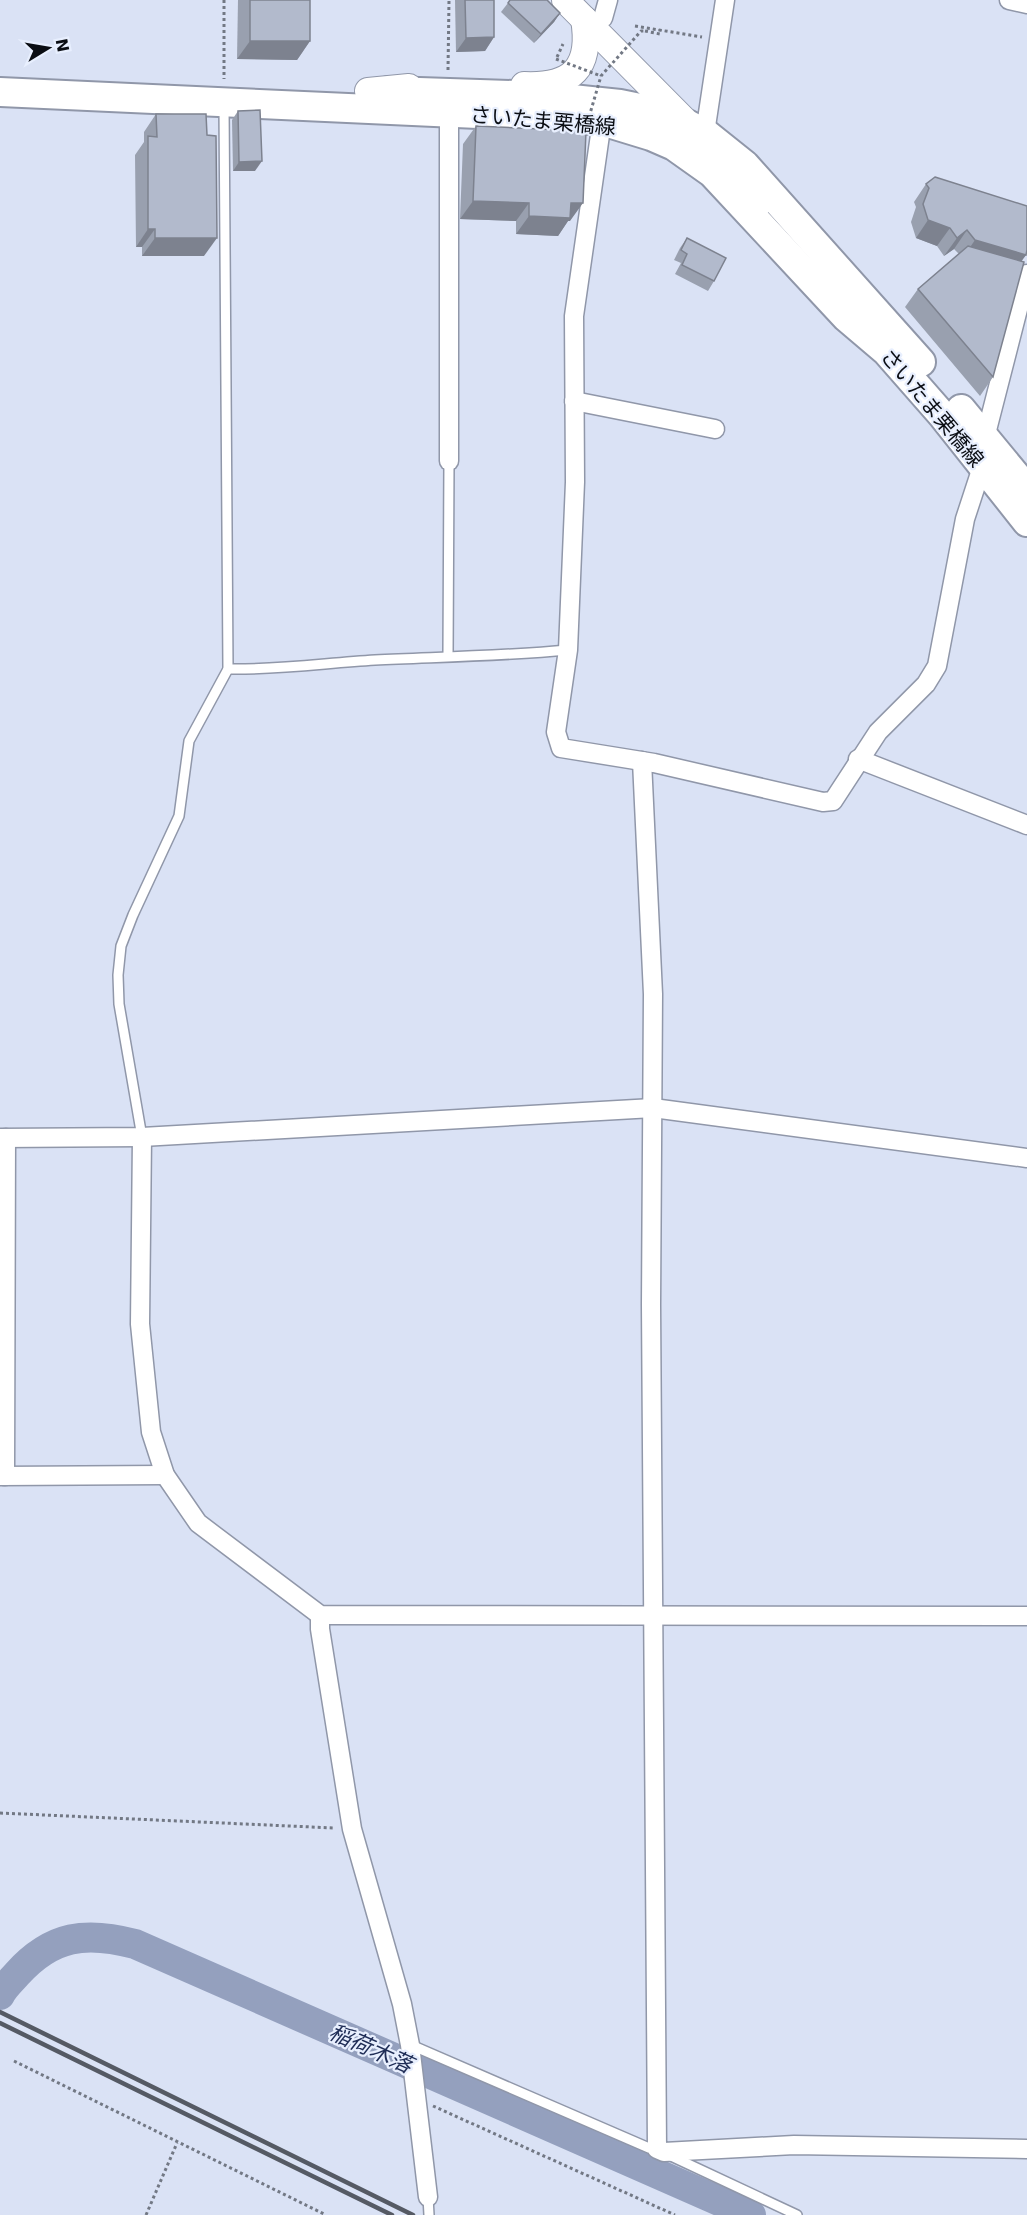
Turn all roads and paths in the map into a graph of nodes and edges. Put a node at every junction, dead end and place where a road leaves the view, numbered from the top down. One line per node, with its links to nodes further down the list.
1 (224, 0): 18 (path)
2 (449, 0): 15 (path)
3 (565, 0): 7 (street)
4 (725, 0): 21 (street)
5 (1009, 0): 6 (street)
6 (1027, 4)
7 (595, 10): 12 (street); 15 (street); 21 (street)
8 (635, 26): 9 (path)
9 (660, 29): 10 (path); 14 (path, bridge)
10 (704, 37)
11 (556, 59): 14 (path, bridge)
12 (632, 68): 20 (street); 21 (street)
13 (0, 73): 18 (main road, さいたま栗橋線)
14 (601, 76): 20 (path, bridge)
15 (448, 84): 16 (street)
16 (368, 91): 18 (main road, さいたま栗橋線); 20 (main road, さいたま栗橋線)
17 (0, 92): 18 (main road, さいたま栗橋線)
18 (224, 93): 19 (main road, さいたま栗橋線); 33 (lane)
19 (448, 114): 20 (main road, さいたま栗橋線); 27 (street)
20 (602, 120): 21 (main road, さいたま栗橋線); 23 (main road, さいたま栗橋線); 24 (street)
21 (697, 129): 23 (street); 26 (main road, さいたま栗橋線)
22 (1027, 274): 26 (street)
23 (886, 351): 28 (main road, さいたま栗橋線)
24 (574, 401): 25 (street); 31 (street)
25 (714, 429)
26 (985, 438): 29 (main road, さいたま栗橋線)
27 (449, 461): 32 (lane)
28 (982, 467): 30 (main road, さいたま栗橋線); 34 (street)
29 (1027, 489)
30 (1027, 522)
31 (568, 650): 32 (lane); 35 (street)
32 (448, 656): 33 (lane)
33 (228, 669): 38 (lane)
34 (858, 759): 35 (street); 36 (street)
35 (642, 761): 37 (street)
36 (1027, 825)
37 (653, 1108): 38 (street); 40 (street); 44 (street)
38 (142, 1137): 39 (street); 41 (street)
39 (3, 1138): 42 (street)
40 (1027, 1158)
41 (165, 1475): 42 (street); 43 (street)
42 (2, 1476)
43 (320, 1615): 44 (street); 47 (street)
44 (654, 1615): 45 (street); 53 (street)
45 (1027, 1616)
46 (0, 1813): 47 (path)
47 (352, 1829): 48 (street)
48 (411, 2048): 50 (street); 53 (lane)
49 (14, 2061): 51 (path)
50 (416, 2095): 54 (street); 58 (path)
51 (177, 2143): 55 (path); 56 (path)
52 (1027, 2149): 53 (street)
53 (660, 2151): 59 (lane)
54 (428, 2197): 57 (lane)
55 (146, 2215)
56 (326, 2215)
57 (429, 2215)
58 (675, 2215)
59 (797, 2215)

